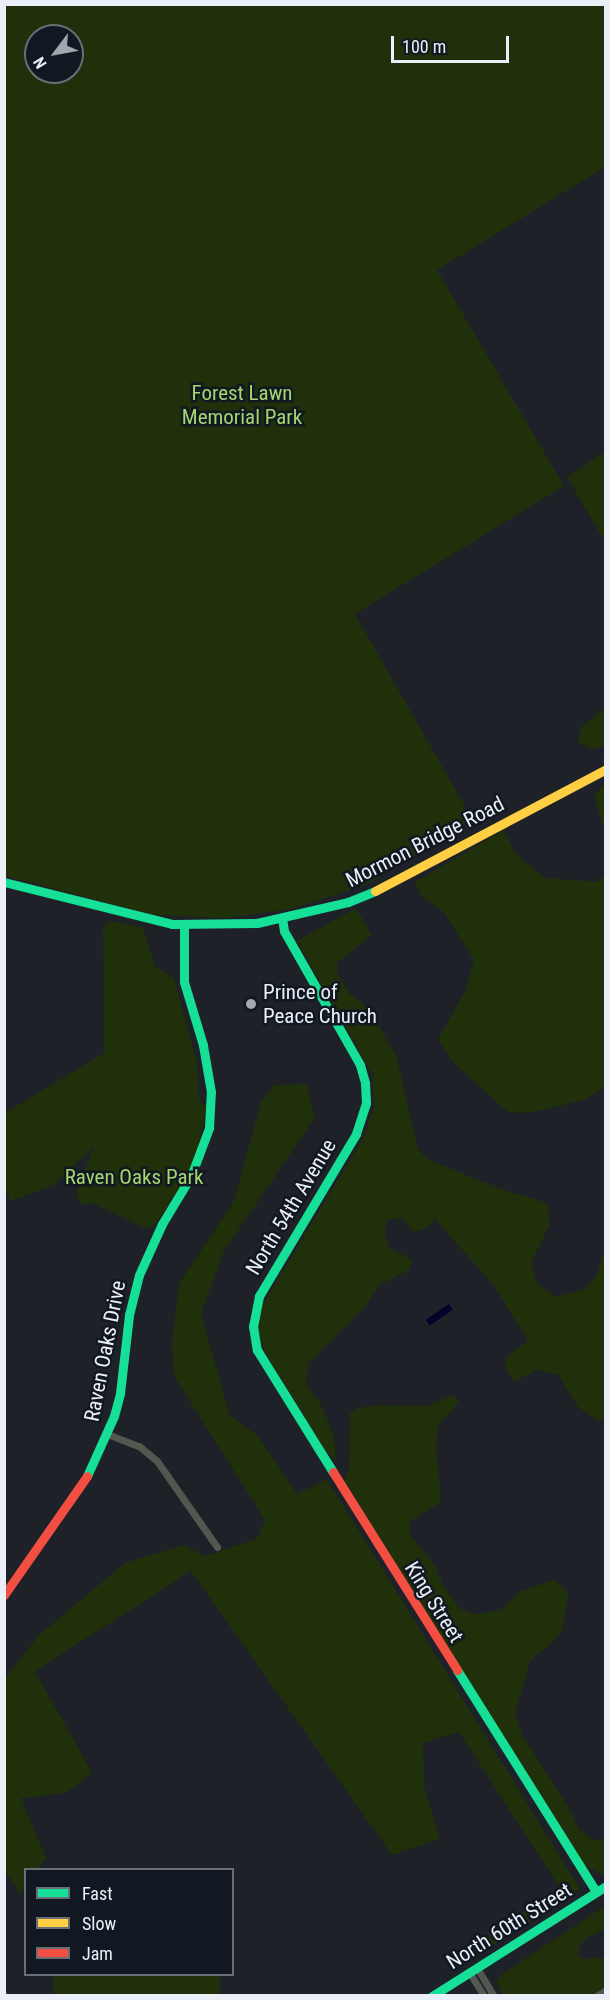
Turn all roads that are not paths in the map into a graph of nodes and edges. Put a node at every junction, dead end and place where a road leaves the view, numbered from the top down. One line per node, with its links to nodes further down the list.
1 (606, 769): 3 (street, Mormon Bridge Road)
2 (4, 882): 4 (street, Mormon Bridge Road)
3 (282, 918): 4 (street, Mormon Bridge Road); 5 (street, North 54th Avenue)
4 (183, 924): 6 (street, Raven Oaks Drive)
5 (253, 1326): 10 (street, King Street)
6 (107, 1434): 7 (street); 8 (street, Raven Oaks Drive)
7 (216, 1547)
8 (4, 1595)
9 (606, 1886): 10 (street, North 60th Street)
10 (596, 1892): 11 (street, North 60th Street)
11 (473, 1970): 13 (street, North 60th Street); 14 (street); 15 (street)
12 (606, 1990): 16 (street)
13 (432, 1995)
14 (484, 1995)
15 (494, 1995)
16 (597, 1995)

